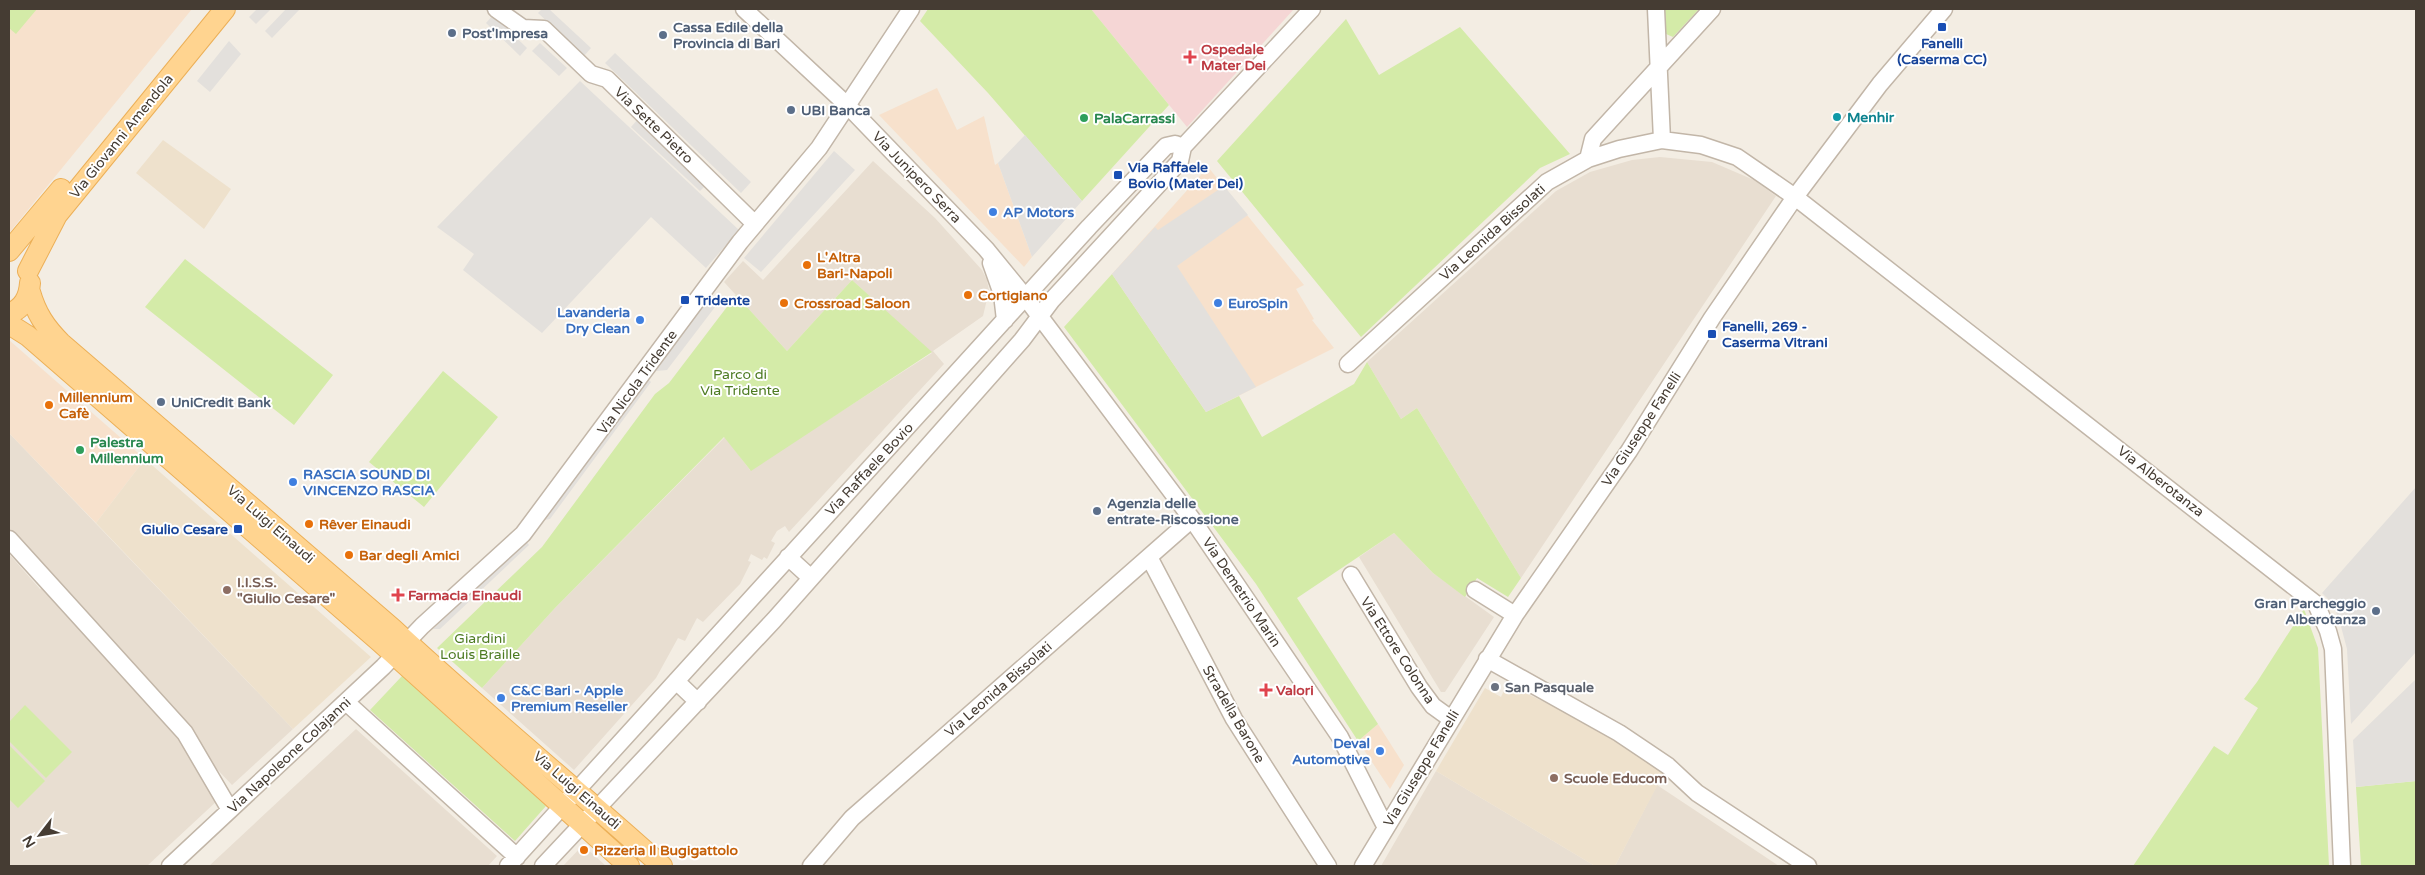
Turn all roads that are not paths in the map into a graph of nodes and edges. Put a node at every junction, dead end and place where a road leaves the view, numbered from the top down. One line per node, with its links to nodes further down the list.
1 (207, 9): 18 (main road, Via Giovanni Amendola)
2 (225, 9): 19 (main road, Via Giovanni Amendola)
3 (496, 9): 16 (street, Via Sette Pietro)
4 (744, 9): 11 (street, Via Junipero Serra)
5 (911, 9): 11 (street, Via Nicola Tridente)
6 (1312, 9): 13 (street, Via Raffaele Bovio)
7 (1656, 9): 10 (street)
8 (1712, 9): 10 (street)
9 (1944, 9): 15 (street, Via Giuseppe Fanelli)
10 (1659, 65): 12 (street); 14 (street)
11 (848, 106): 16 (street, Via Nicola Tridente); 17 (street, Via Junipero Serra)
12 (1662, 140): 14 (street, Via Leonida Bissolati); 15 (street, Via Leonida Bissolati)
13 (1183, 147): 21 (street, Via Raffaele Bovio); 23 (street, Via Raffaele Bovio)
14 (1588, 159): 27 (street, Via Leonida Bissolati)
15 (1795, 197): 36 (street, Via Giuseppe Fanelli); 58 (street, Via Alberotanza)
16 (755, 224): 37 (street, Via Nicola Tridente)
17 (986, 249): 21 (street, Via Junipero Serra); 24 (street, Via Junipero Serra)
18 (9, 253): 19 (main road, Via Giovanni Amendola)
19 (28, 271): 20 (main road)
20 (30, 292): 22 (main road); 37 (main road, Via Luigi Einaudi)
21 (1026, 298): 23 (street, Via Demetrio Marin); 24 (street, Via Raffaele Bovio)
22 (9, 314)
23 (1040, 316): 28 (street, Via Raffaele Bovio); 29 (street, Via Demetrio Marin)
24 (1006, 320): 26 (street, Via Raffaele Bovio)
25 (9, 324): 37 (main road, Via Luigi Einaudi)
26 (970, 358): 28 (street); 31 (street, Via Raffaele Bovio)
27 (1348, 364)
28 (990, 376): 34 (street, Via Raffaele Bovio)
29 (1192, 518): 32 (street, Via Leonida Bissolati); 48 (street, Via Demetrio Marin)
30 (9, 538): 46 (street)
31 (788, 557): 34 (street); 39 (street, Via Raffaele Bovio)
32 (1149, 557): 54 (street, Via Leonida Bissolati); 55 (street, Stradella Barone)
33 (1351, 575): 42 (street, Via Ettore Colonna)
34 (810, 578): 41 (street, Via Raffaele Bovio)
35 (1476, 590): 36 (street)
36 (1515, 615): 38 (street, Via Giuseppe Fanelli)
37 (400, 648): 40 (street, Via Napoleone Colajanni); 43 (main road, Via Luigi Einaudi); 44 (main road, Via Luigi Einaudi)
38 (1487, 659): 42 (street, Via Giuseppe Fanelli); 57 (street)
39 (676, 681): 41 (street); 43 (street, Via Raffaele Bovio)
40 (346, 702): 46 (street, Via Napoleone Colajanni); 49 (street)
41 (698, 702): 45 (street, Via Raffaele Bovio)
42 (1451, 719): 48 (street, Via Giuseppe Fanelli)
43 (577, 790): 44 (street, Via Raffaele Bovio); 45 (main road, Via Luigi Einaudi)
44 (562, 806): 47 (main road, Via Luigi Einaudi); 49 (street, Via Raffaele Bovio)
45 (597, 808): 47 (street, Via Raffaele Bovio); 53 (main road, Via Luigi Einaudi)
46 (230, 810): 50 (street, Via Napoleone Colajanni)
47 (582, 824): 51 (street, Via Raffaele Bovio); 52 (main road, Via Luigi Einaudi)
48 (1385, 826): 56 (street, Via Giuseppe Fanelli)
49 (512, 861)
50 (170, 866)
51 (543, 866)
52 (629, 866)
53 (662, 866)
54 (811, 866)
55 (1328, 866)
56 (1362, 866)
57 (1808, 866)
58 (2342, 866)

